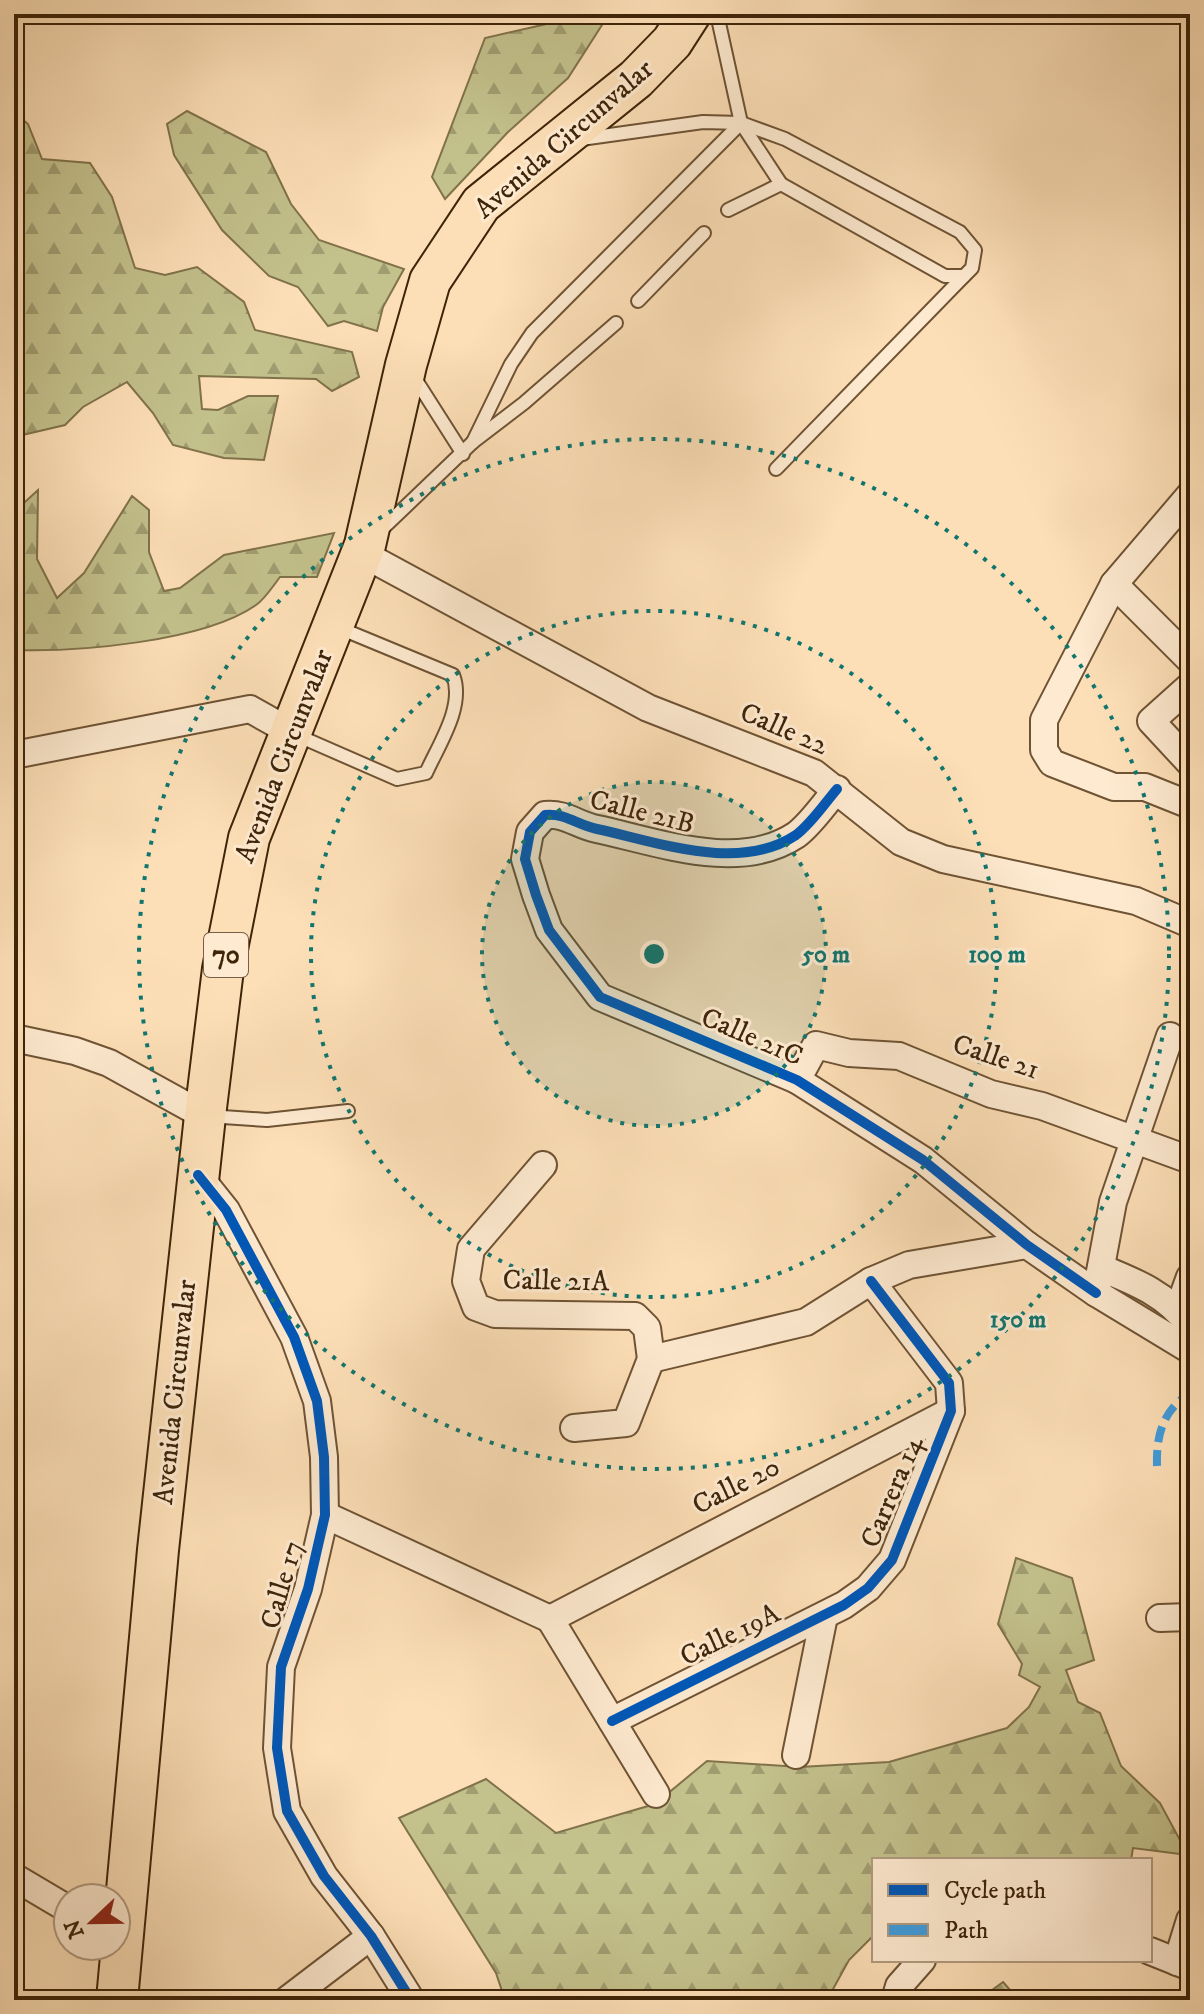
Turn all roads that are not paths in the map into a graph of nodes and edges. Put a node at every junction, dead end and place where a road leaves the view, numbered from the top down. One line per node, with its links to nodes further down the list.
1 (690, 14): 4 (main road, Avenida Circunvalar / 70)
2 (717, 14): 3 (lane)
3 (741, 123): 4 (lane); 5 (lane); 8 (lane); 12 (lane)
4 (560, 141): 11 (main road, Avenida Circunvalar / 70)
5 (781, 184): 6 (lane); 8 (lane)
6 (728, 210)
7 (704, 233): 9 (lane)
8 (964, 276): 14 (lane)
9 (638, 301)
10 (616, 323): 12 (lane)
11 (406, 365): 13 (lane); 16 (main road, Avenida Circunvalar / 70)
12 (473, 442): 13 (lane)
13 (463, 454): 16 (lane)
14 (776, 469)
15 (1190, 495): 17 (street)
16 (364, 549): 18 (main road, Avenida Circunvalar / 70); 24 (street, Calle 22)
17 (1114, 584): 19 (street); 25 (street)
18 (334, 626): 21 (main road, Avenida Circunvalar / 70); 21 (lane)
19 (1190, 660)
20 (1190, 686): 23 (street)
21 (291, 732): 22 (street); 32 (main road, Avenida Circunvalar / 70)
22 (14, 755)
23 (1190, 763)
24 (837, 789): 26 (street, Calle 21B); 27 (street, Calle 22)
25 (1190, 805)
26 (530, 832): 30 (street, Calle 21C)
27 (1190, 924)
28 (1170, 1036): 33 (street)
29 (14, 1038): 32 (street)
30 (797, 1080): 33 (street, Calle 21); 37 (street, Calle 21C)
31 (348, 1111): 32 (lane)
32 (205, 1116): 36 (main road, Avenida Circunvalar / 70)
33 (1133, 1142): 34 (street, Calle 21); 40 (street)
34 (1190, 1160)
35 (543, 1165): 43 (street, Calle 21A)
36 (198, 1175): 46 (street, Calle 17); 56 (main road, Avenida Circunvalar / 70)
37 (1027, 1245): 39 (street); 40 (street, Calle 21C)
38 (1190, 1277): 41 (street)
39 (871, 1281): 43 (street); 44 (street)
40 (1099, 1281): 41 (street); 42 (street)
41 (1184, 1318)
42 (1190, 1350)
43 (651, 1359): 45 (street)
44 (951, 1411): 47 (street, Carrera 14); 51 (street, Calle 20)
45 (574, 1428)
46 (325, 1515): 51 (street); 59 (street, Calle 17)
47 (868, 1588): 48 (street, Calle 19A)
48 (824, 1616): 52 (street, Calle 19A); 53 (street)
49 (1190, 1617): 50 (street)
50 (1160, 1618)
51 (550, 1619): 52 (street)
52 (612, 1721): 54 (street)
53 (796, 1755)
54 (656, 1794)
55 (14, 1877): 57 (street)
56 (125, 1882)
57 (52, 1900)
58 (1190, 1920): 63 (street)
59 (371, 1936): 64 (street, Calle 17); 66 (street)
60 (1152, 1952): 63 (street)
61 (118, 1962): 65 (main road, Avenida Circunvalar / 70)
62 (920, 1962): 67 (street)
63 (1184, 1964)
64 (400, 1996)
65 (117, 2000)
66 (287, 2000)
67 (895, 2000)

